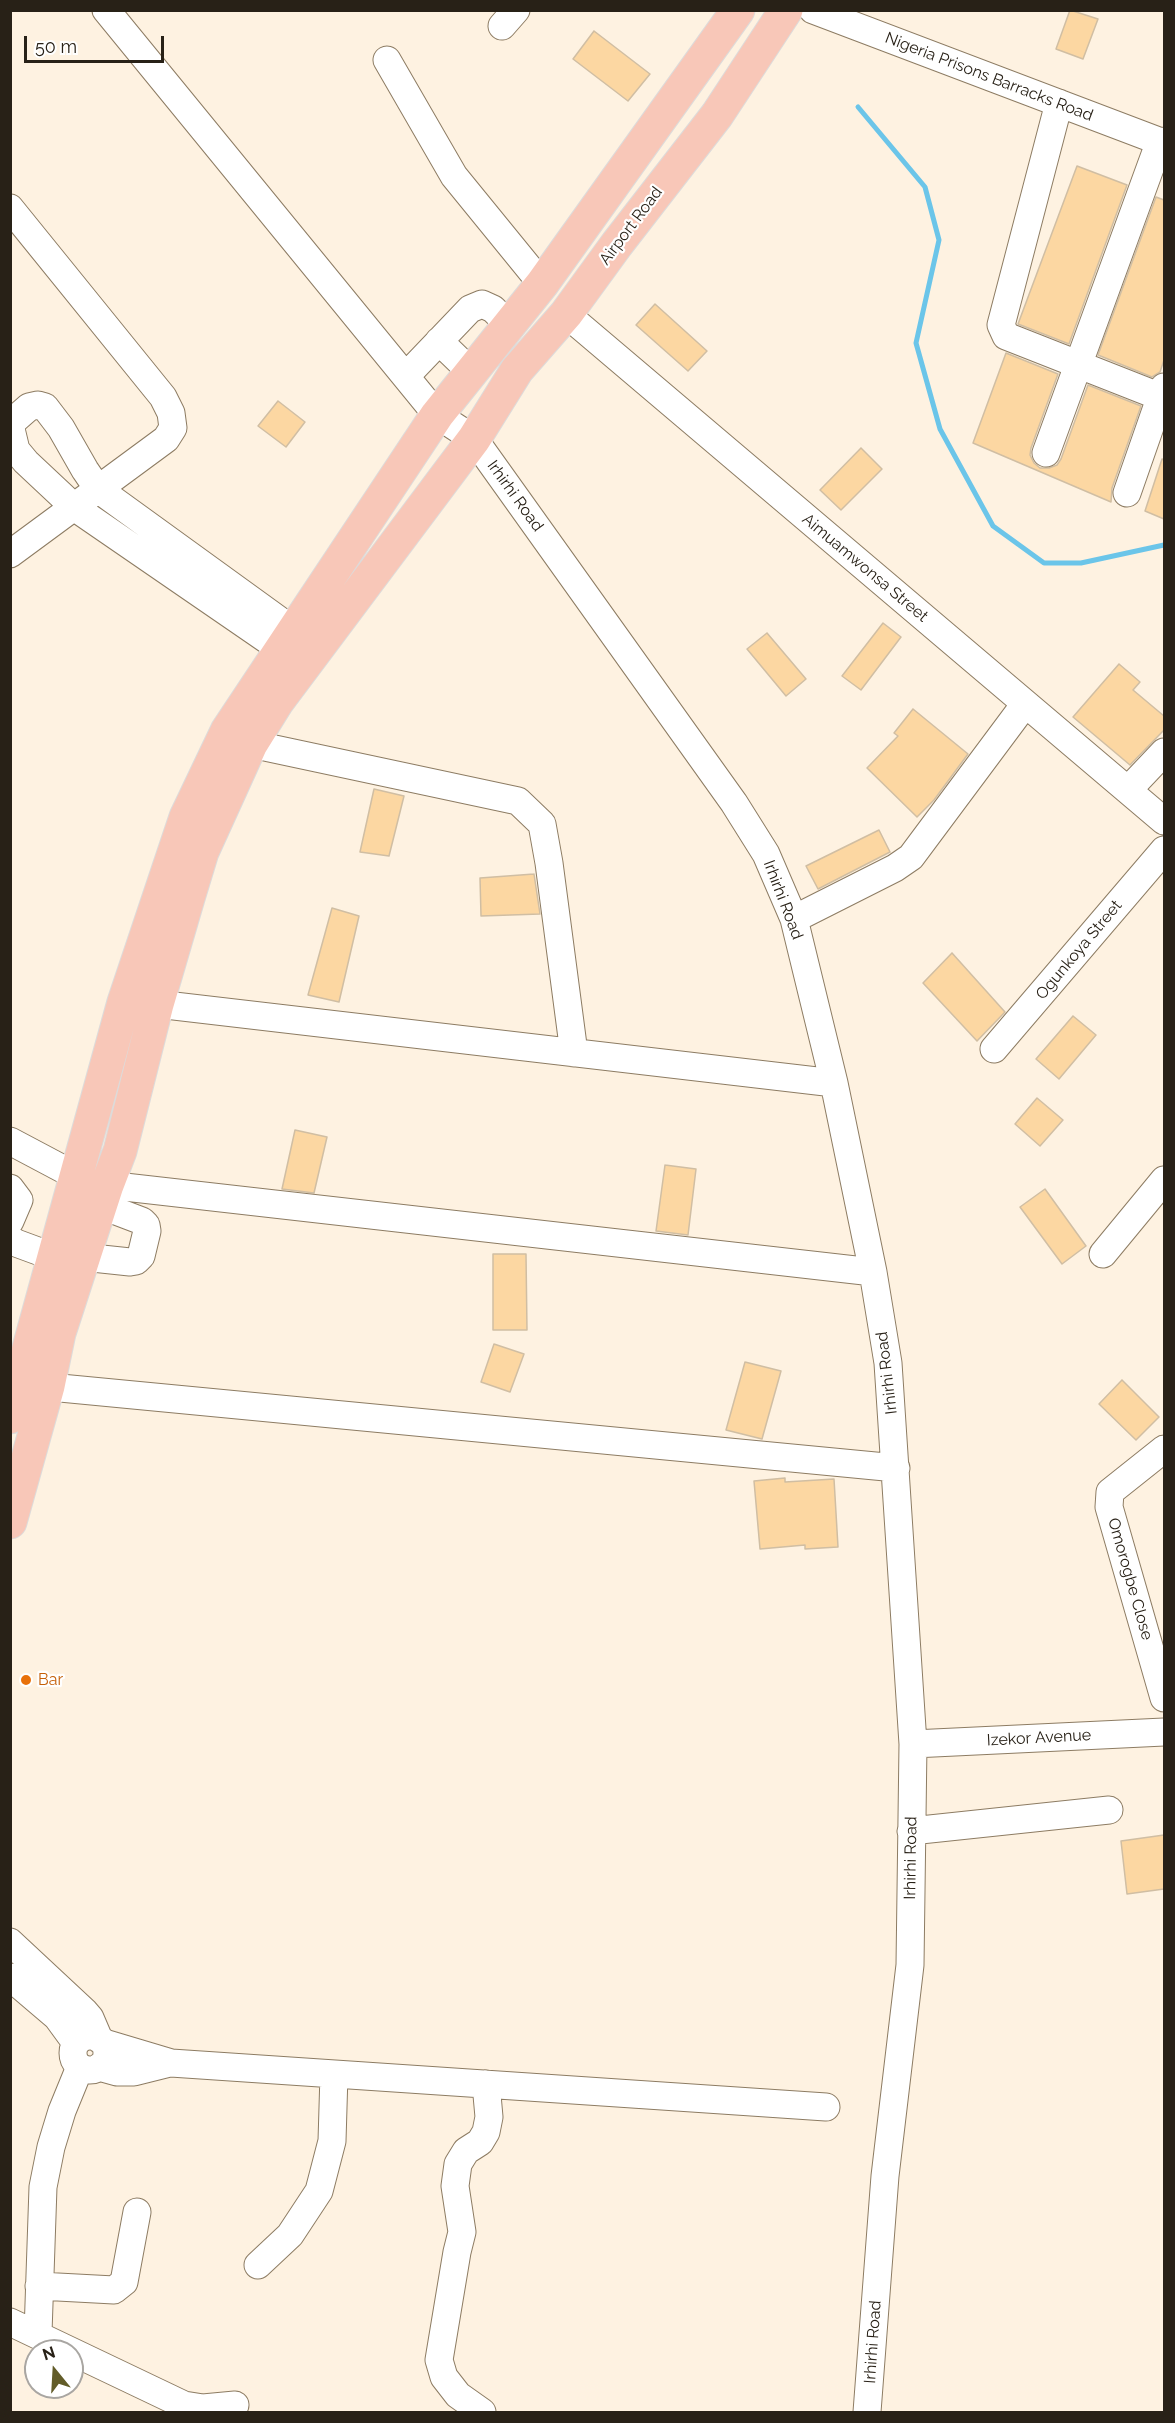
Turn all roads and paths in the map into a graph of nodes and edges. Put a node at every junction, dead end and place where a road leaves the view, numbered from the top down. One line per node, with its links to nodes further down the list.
1 (106, 10): 15 (street)
2 (738, 10): 9 (main road)
3 (786, 10): 10 (main road, Airport Road)
4 (813, 10): 6 (street, Nigeria Prisons Barracks Road)
5 (387, 60): 9 (street)
6 (1059, 103): 7 (street, Nigeria Prisons Barracks Road); 13 (street)
7 (1162, 142): 13 (street)
8 (10, 208): 21 (street)
9 (542, 284): 11 (main road)
10 (566, 314): 18 (main road, Airport Road); 26 (street, Aimuamwonsa Street)
11 (509, 325): 12 (street); 14 (main road)
12 (439, 341): 14 (street); 15 (street)
13 (1078, 365): 16 (street); 20 (street)
14 (471, 372): 17 (main road)
15 (406, 376): 17 (street)
16 (1163, 392): 19 (street)
17 (437, 415): 18 (street); 25 (main road)
18 (474, 439): 27 (main road, Airport Road); 32 (street, Irhirhi Road)
19 (1154, 450): 22 (street)
20 (1046, 453)
21 (98, 489): 23 (street); 23 (street); 25 (street)
22 (1127, 493)
23 (74, 507): 24 (street); 25 (street)
24 (10, 554)
25 (288, 640): 38 (main road)
26 (1025, 704): 29 (street, Aimuamwonsa Street); 32 (street)
27 (251, 744): 33 (main road, Airport Road); 35 (street)
28 (1164, 752): 29 (street)
29 (1128, 790): 30 (street, Aimuamwonsa Street)
30 (1164, 821)
31 (1164, 850): 34 (street, Ogunkoya Street)
32 (794, 919): 36 (street, Irhirhi Road)
33 (157, 1004): 35 (street); 41 (main road, Airport Road)
34 (994, 1049)
35 (574, 1053): 36 (street)
36 (834, 1083): 46 (street, Irhirhi Road)
37 (10, 1141): 38 (street)
38 (76, 1176): 45 (main road)
39 (1164, 1180): 44 (street)
40 (10, 1188): 42 (street)
41 (104, 1195): 45 (main road, Airport Road); 45 (street); 46 (street)
42 (10, 1221)
43 (10, 1239): 45 (street)
44 (1103, 1254)
45 (69, 1257): 47 (main road)
46 (873, 1272): 50 (street, Irhirhi Road)
47 (34, 1386): 48 (main road); 50 (street); 51 (main road)
48 (10, 1417)
49 (1164, 1449): 52 (street, Omorogbe Close)
50 (896, 1468): 54 (street, Irhirhi Road)
51 (10, 1522)
52 (1164, 1698)
53 (1164, 1732): 54 (street, Izekor Avenue)
54 (913, 1744): 56 (street, Irhirhi Road)
55 (1109, 1809): 56 (street)
56 (911, 1832): 70 (street, Irhirhi Road)
57 (10, 1942): 58 (street)
58 (22, 1976): 59 (street)
59 (92, 2052): 60 (street); 65 (street)
60 (334, 2074): 61 (street); 64 (street)
61 (486, 2084): 62 (street); 69 (street)
62 (826, 2108)
63 (137, 2212): 65 (street)
64 (258, 2265)
65 (39, 2286): 67 (street)
66 (10, 2322): 67 (street)
67 (38, 2333): 68 (street)
68 (235, 2405)
69 (482, 2412)
70 (867, 2412)

